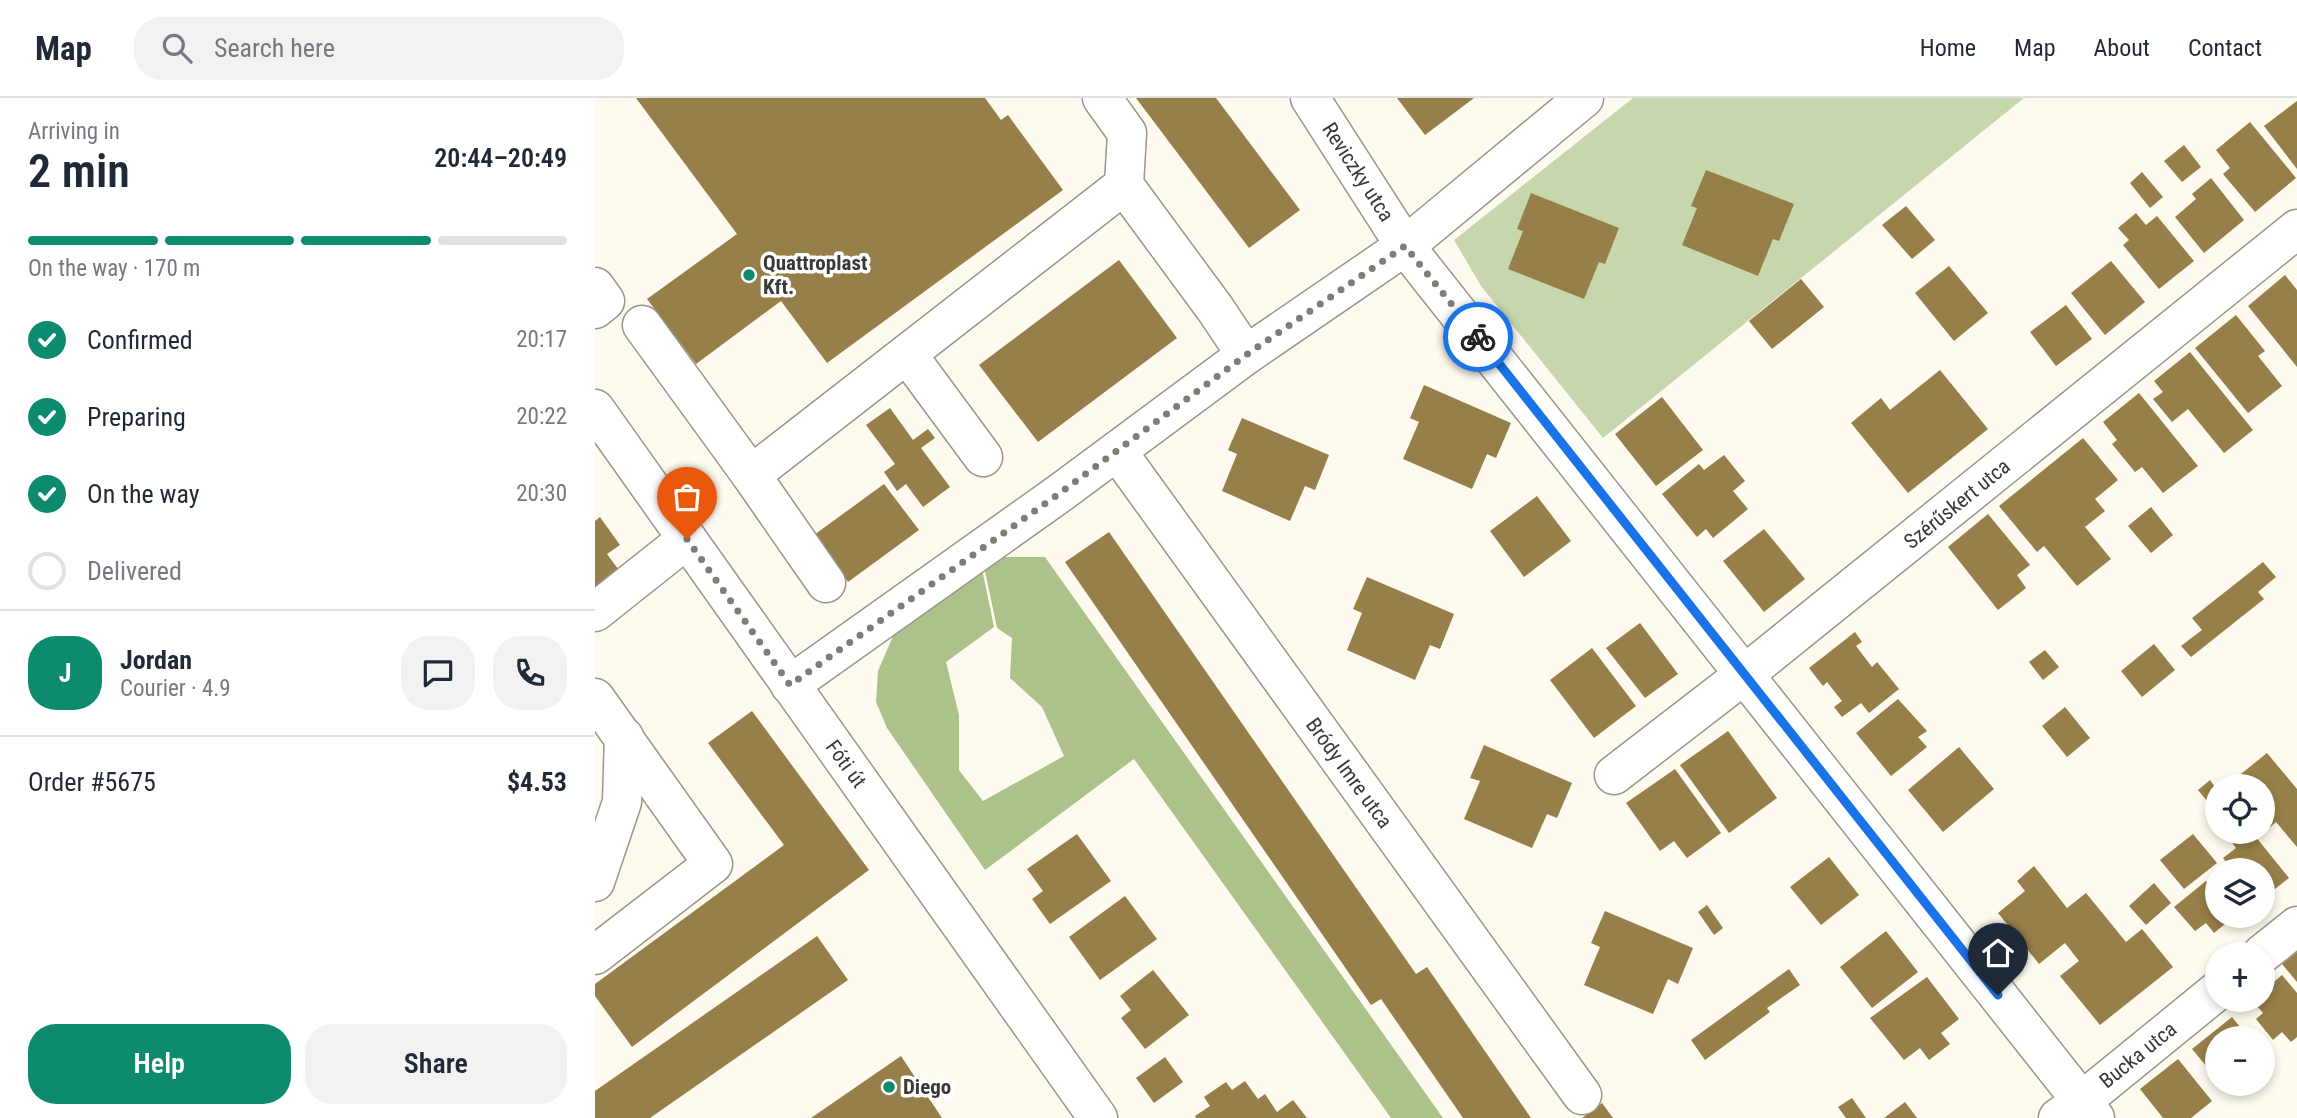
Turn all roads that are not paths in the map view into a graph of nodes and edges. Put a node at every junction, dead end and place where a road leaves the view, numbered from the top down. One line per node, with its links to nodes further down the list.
1 (1102, 98): 4 (street)
2 (1310, 98): 6 (street, Reviczky utca)
3 (1584, 98): 6 (street)
4 (1124, 186): 10 (street); 11 (street)
5 (2297, 229): 19 (street, Szérűskert utca)
6 (1405, 246): 11 (street); 19 (street, Reviczky utca)
7 (595, 287): 8 (street)
8 (595, 309)
9 (642, 325): 15 (street)
10 (907, 354): 14 (street); 15 (street)
11 (1246, 355): 13 (street)
12 (595, 409): 16 (street, Fóti út)
13 (1117, 451): 20 (street); 29 (street, Bródy Imre utca)
14 (983, 457)
15 (751, 475): 17 (street)
16 (687, 539): 18 (street); 20 (street, Fóti út)
17 (826, 583)
18 (595, 612)
19 (1745, 674): 23 (street, Szérűskert utca); 30 (street, Reviczky utca)
20 (790, 685): 31 (street, Fóti út)
21 (595, 698): 22 (street)
22 (624, 737): 24 (street); 27 (street)
23 (1614, 775)
24 (595, 882)
25 (2297, 926): 26 (street)
26 (2275, 944)
27 (595, 955)
28 (2205, 1001): 30 (street, Bucka utca)
29 (1582, 1095)
30 (2078, 1112)
31 (1098, 1118)

